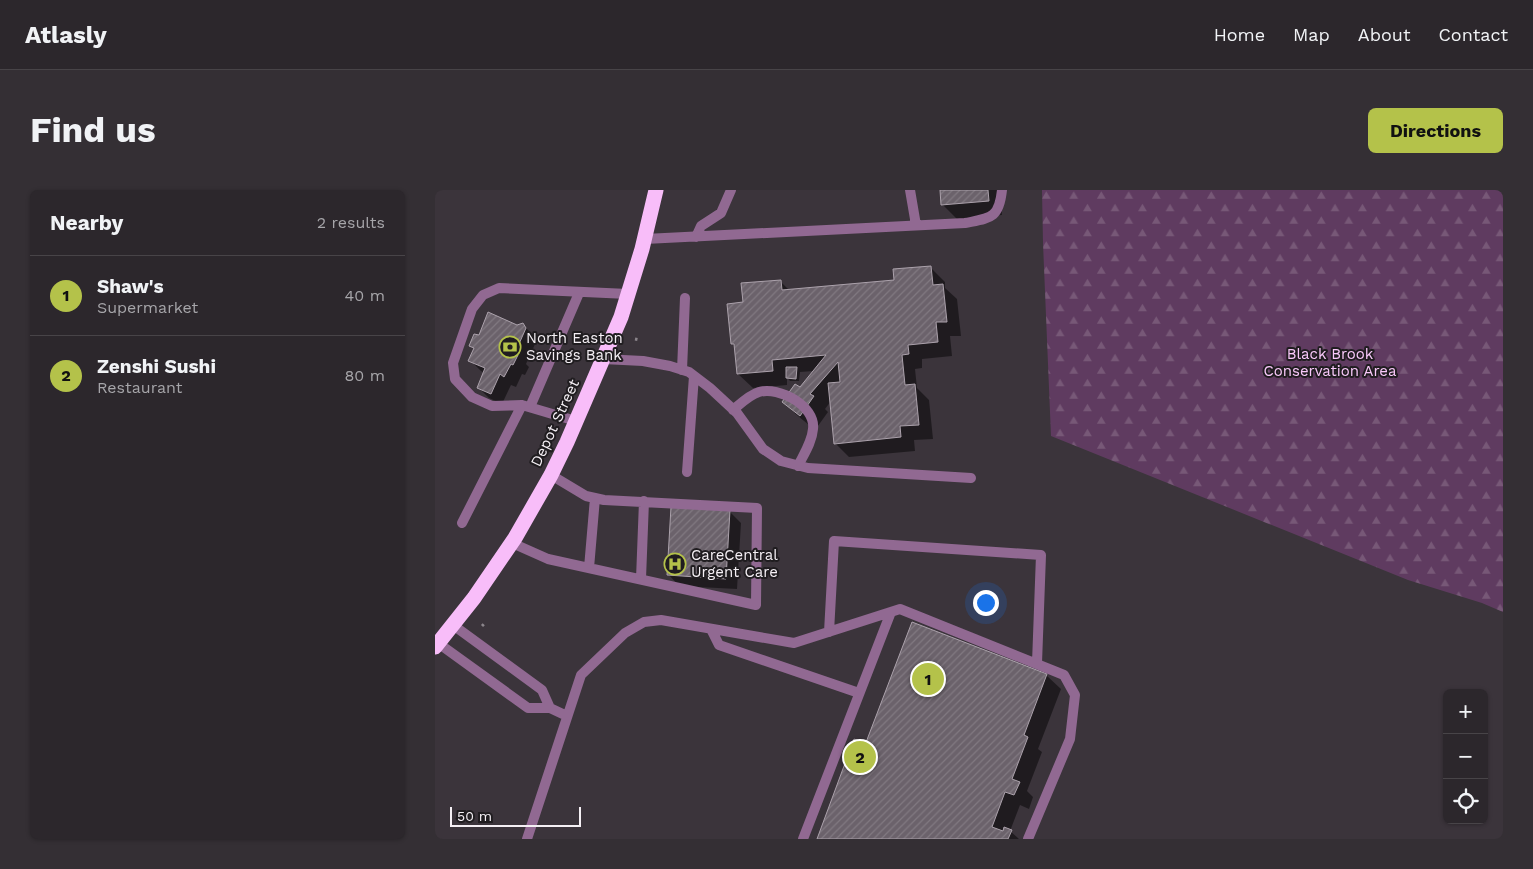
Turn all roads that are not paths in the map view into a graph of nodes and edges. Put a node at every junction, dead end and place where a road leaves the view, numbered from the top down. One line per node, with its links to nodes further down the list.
1 (656, 190): 7 (highway, Depot Street)
2 (731, 190): 6 (lane)
3 (910, 190): 5 (lane)
4 (1002, 190): 5 (lane)
5 (916, 225): 6 (lane)
6 (696, 237): 7 (lane)
7 (645, 239): 9 (highway, Depot Street)
8 (579, 293): 9 (lane); 14 (lane); 14 (lane)
9 (629, 294): 11 (highway, Depot Street)
10 (685, 298): 12 (lane)
11 (603, 359): 12 (lane); 16 (highway, Depot Street)
12 (682, 370): 13 (lane)
13 (694, 376): 15 (lane); 18 (lane)
14 (526, 406): 16 (lane); 23 (lane)
15 (733, 410): 17 (lane); 17 (lane)
16 (576, 421): 19 (highway, Depot Street)
17 (798, 466): 20 (lane)
18 (687, 472)
19 (551, 475): 21 (lane); 24 (highway, Depot Street)
20 (971, 478)
21 (595, 498): 22 (lane); 25 (lane)
22 (644, 501): 26 (lane); 26 (lane)
23 (462, 523)
24 (512, 543): 25 (lane); 30 (highway, Depot Street)
25 (589, 568): 26 (lane)
26 (641, 579)
27 (891, 612): 29 (lane); 31 (lane); 32 (lane)
28 (711, 629): 29 (lane); 32 (lane); 34 (lane)
29 (829, 632): 31 (lane)
30 (441, 636): 33 (lane); 33 (lane)
31 (1037, 663): 37 (lane)
32 (859, 693): 36 (lane)
33 (550, 708): 34 (lane)
34 (567, 716): 35 (lane)
35 (527, 839)
36 (803, 839)
37 (1027, 839)

